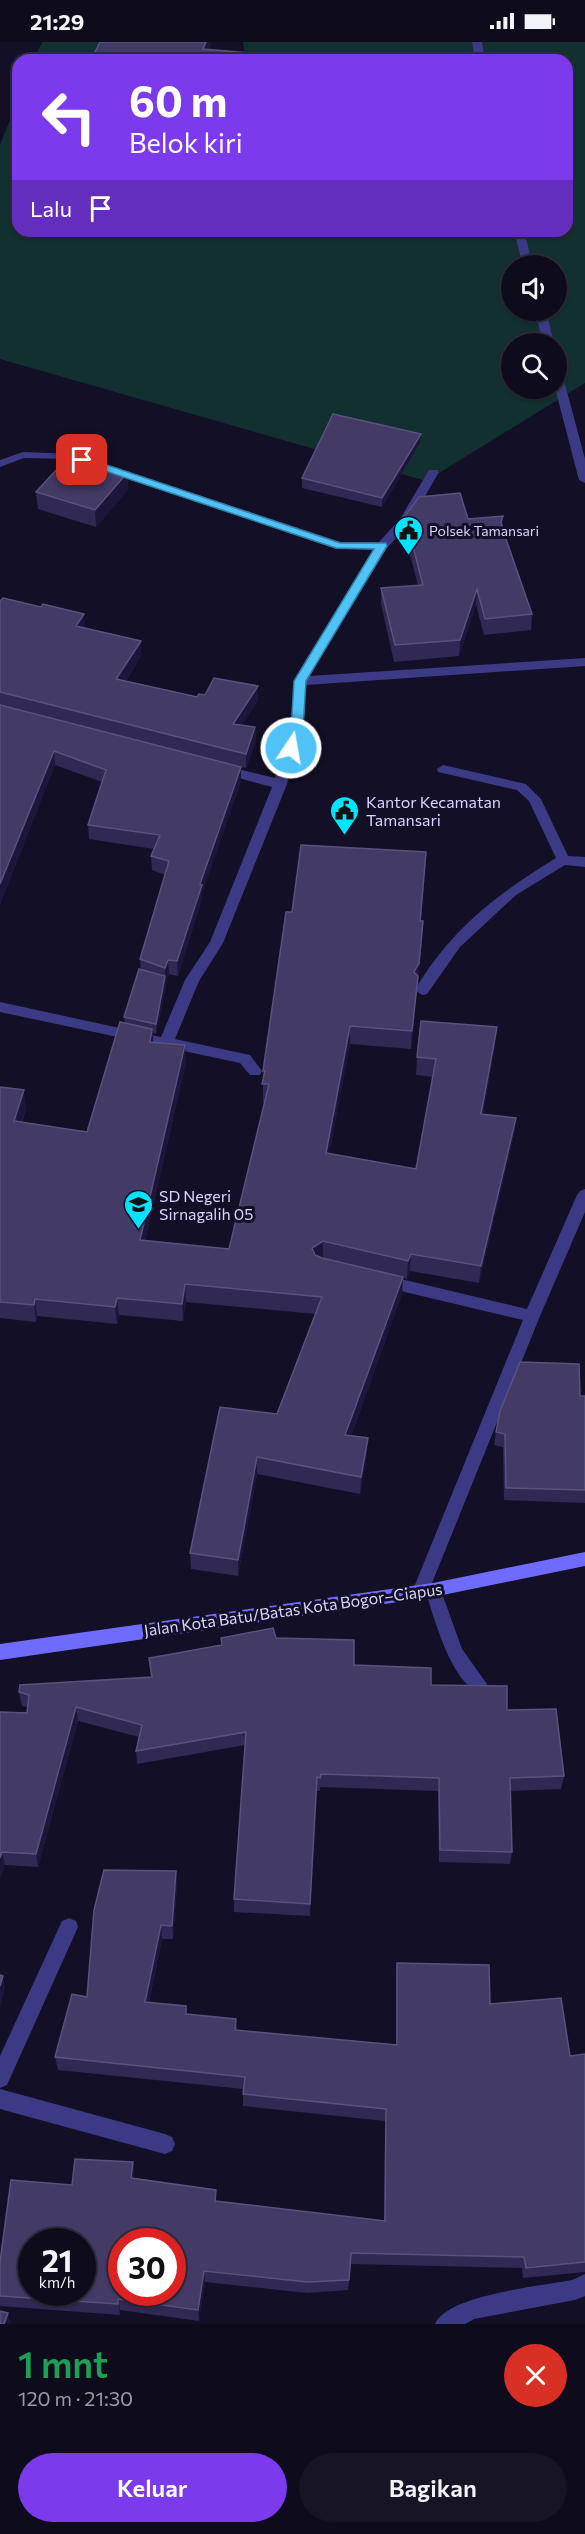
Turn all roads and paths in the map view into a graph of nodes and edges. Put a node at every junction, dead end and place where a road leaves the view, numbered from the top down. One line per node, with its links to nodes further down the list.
1 (521, 237): 2 (street)
2 (525, 255)
3 (563, 399): 6 (street)
4 (0, 465): 7 (street)
5 (433, 472): 7 (street)
6 (585, 480)
7 (382, 546): 9 (street)
8 (585, 662): 9 (street)
9 (300, 681): 12 (street)
10 (213, 766): 12 (street)
11 (443, 769): 13 (street)
12 (280, 784): 17 (street)
13 (563, 860): 14 (street); 15 (street)
14 (585, 862)
15 (422, 990)
16 (0, 1007): 17 (street)
17 (166, 1043): 18 (street)
18 (255, 1071)
19 (585, 1195): 21 (street)
20 (369, 1278): 21 (street)
21 (532, 1316): 23 (street)
22 (585, 1559): 23 (main road, Jalan Kota Batu/Batas Kota Bogor–Ciapus)
23 (426, 1591): 24 (main road, Jalan Kota Batu/Batas Kota Bogor–Ciapus); 25 (street)
24 (0, 1652)
25 (477, 1684)
26 (69, 1926): 27 (street)
27 (0, 2078)
28 (0, 2099): 29 (street)
29 (165, 2144)
30 (585, 2284): 31 (street)
31 (445, 2324)

